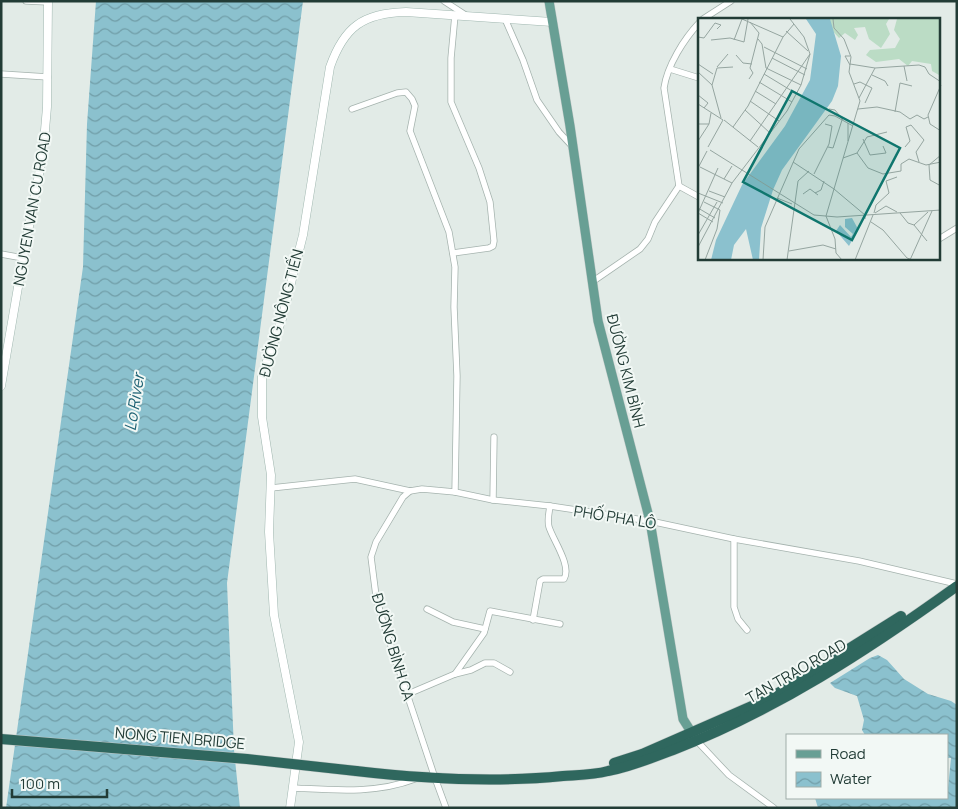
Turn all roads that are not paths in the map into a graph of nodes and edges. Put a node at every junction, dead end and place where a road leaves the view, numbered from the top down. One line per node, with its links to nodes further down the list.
1 (26, 1): 5 (street)
2 (444, 1): 7 (street)
3 (548, 1): 10 (main road, ĐƯỜNG KIM BÌNH)
4 (731, 1): 8 (street)
5 (48, 2): 14 (street, NGUYEN VAN CU ROAD)
6 (455, 15): 7 (street, ĐƯỜNG NÔNG TIẾN); 24 (street); 31 (street, ĐƯỜNG NÔNG TIẾN)
7 (468, 16): 9 (street, ĐƯỜNG NÔNG TIẾN)
8 (705, 18)
9 (505, 19): 10 (street, ĐƯỜNG NÔNG TIẾN); 18 (street)
10 (552, 22): 17 (main road, ĐƯỜNG KIM BÌNH)
11 (698, 24): 12 (street)
12 (670, 70): 15 (street); 20 (street)
13 (1, 74): 14 (street)
14 (48, 77): 26 (street, NGUYEN VAN CU ROAD)
15 (698, 78)
16 (352, 109): 24 (street)
17 (570, 126): 18 (street); 19 (main road, ĐƯỜNG KIM BÌNH)
18 (561, 133): 19 (street)
19 (573, 147): 27 (main road, ĐƯỜNG KIM BÌNH)
20 (679, 186): 21 (street); 27 (street)
21 (698, 197)
22 (957, 228): 23 (street)
23 (940, 238)
24 (453, 253): 33 (street)
25 (1, 254): 26 (street)
26 (23, 258): 28 (street, NGUYEN VAN CU ROAD)
27 (592, 282): 36 (main road, ĐƯỜNG KIM BÌNH)
28 (3, 367): 29 (street, NGUYEN VAN CU ROAD)
29 (1, 386)
30 (494, 437): 34 (street)
31 (270, 488): 32 (street, PHỐ PHA LÔ); 52 (street, ĐƯỜNG NÔNG TIẾN)
32 (410, 491): 33 (street, PHỐ PHA LÔ); 46 (street, ĐƯỜNG BÌNH CA)
33 (455, 492): 34 (street, PHỐ PHA LÔ)
34 (493, 500): 35 (street, PHỐ PHA LÔ)
35 (550, 506): 36 (street, PHỐ PHA LÔ); 40 (street)
36 (650, 521): 37 (street, PHỐ PHA LÔ); 47 (main road, ĐƯỜNG KIM BÌNH)
37 (734, 539): 38 (street, PHỐ PHA LÔ); 43 (street)
38 (956, 585): 47 (highway, TAN TRAO ROAD)
39 (427, 609): 42 (street)
40 (533, 620): 41 (street); 42 (street)
41 (560, 624)
42 (485, 629): 45 (street)
43 (747, 630)
44 (510, 672): 45 (street)
45 (455, 674): 46 (street)
46 (408, 694): 51 (street, ĐƯỜNG BÌNH CA)
47 (694, 737): 51 (highway, TAN TRAO ROAD); 55 (street)
48 (1, 739): 49 (highway, NONG TIEN BRIDGE, bridge)
49 (356, 771): 50 (highway, TAN TRAO ROAD)
50 (420, 777): 51 (highway, TAN TRAO ROAD); 52 (street)
51 (435, 778): 54 (street, ĐƯỜNG BÌNH CA)
52 (293, 788): 53 (street, ĐƯỜNG NÔNG TIẾN)
53 (290, 808)
54 (446, 808)
55 (774, 808)

